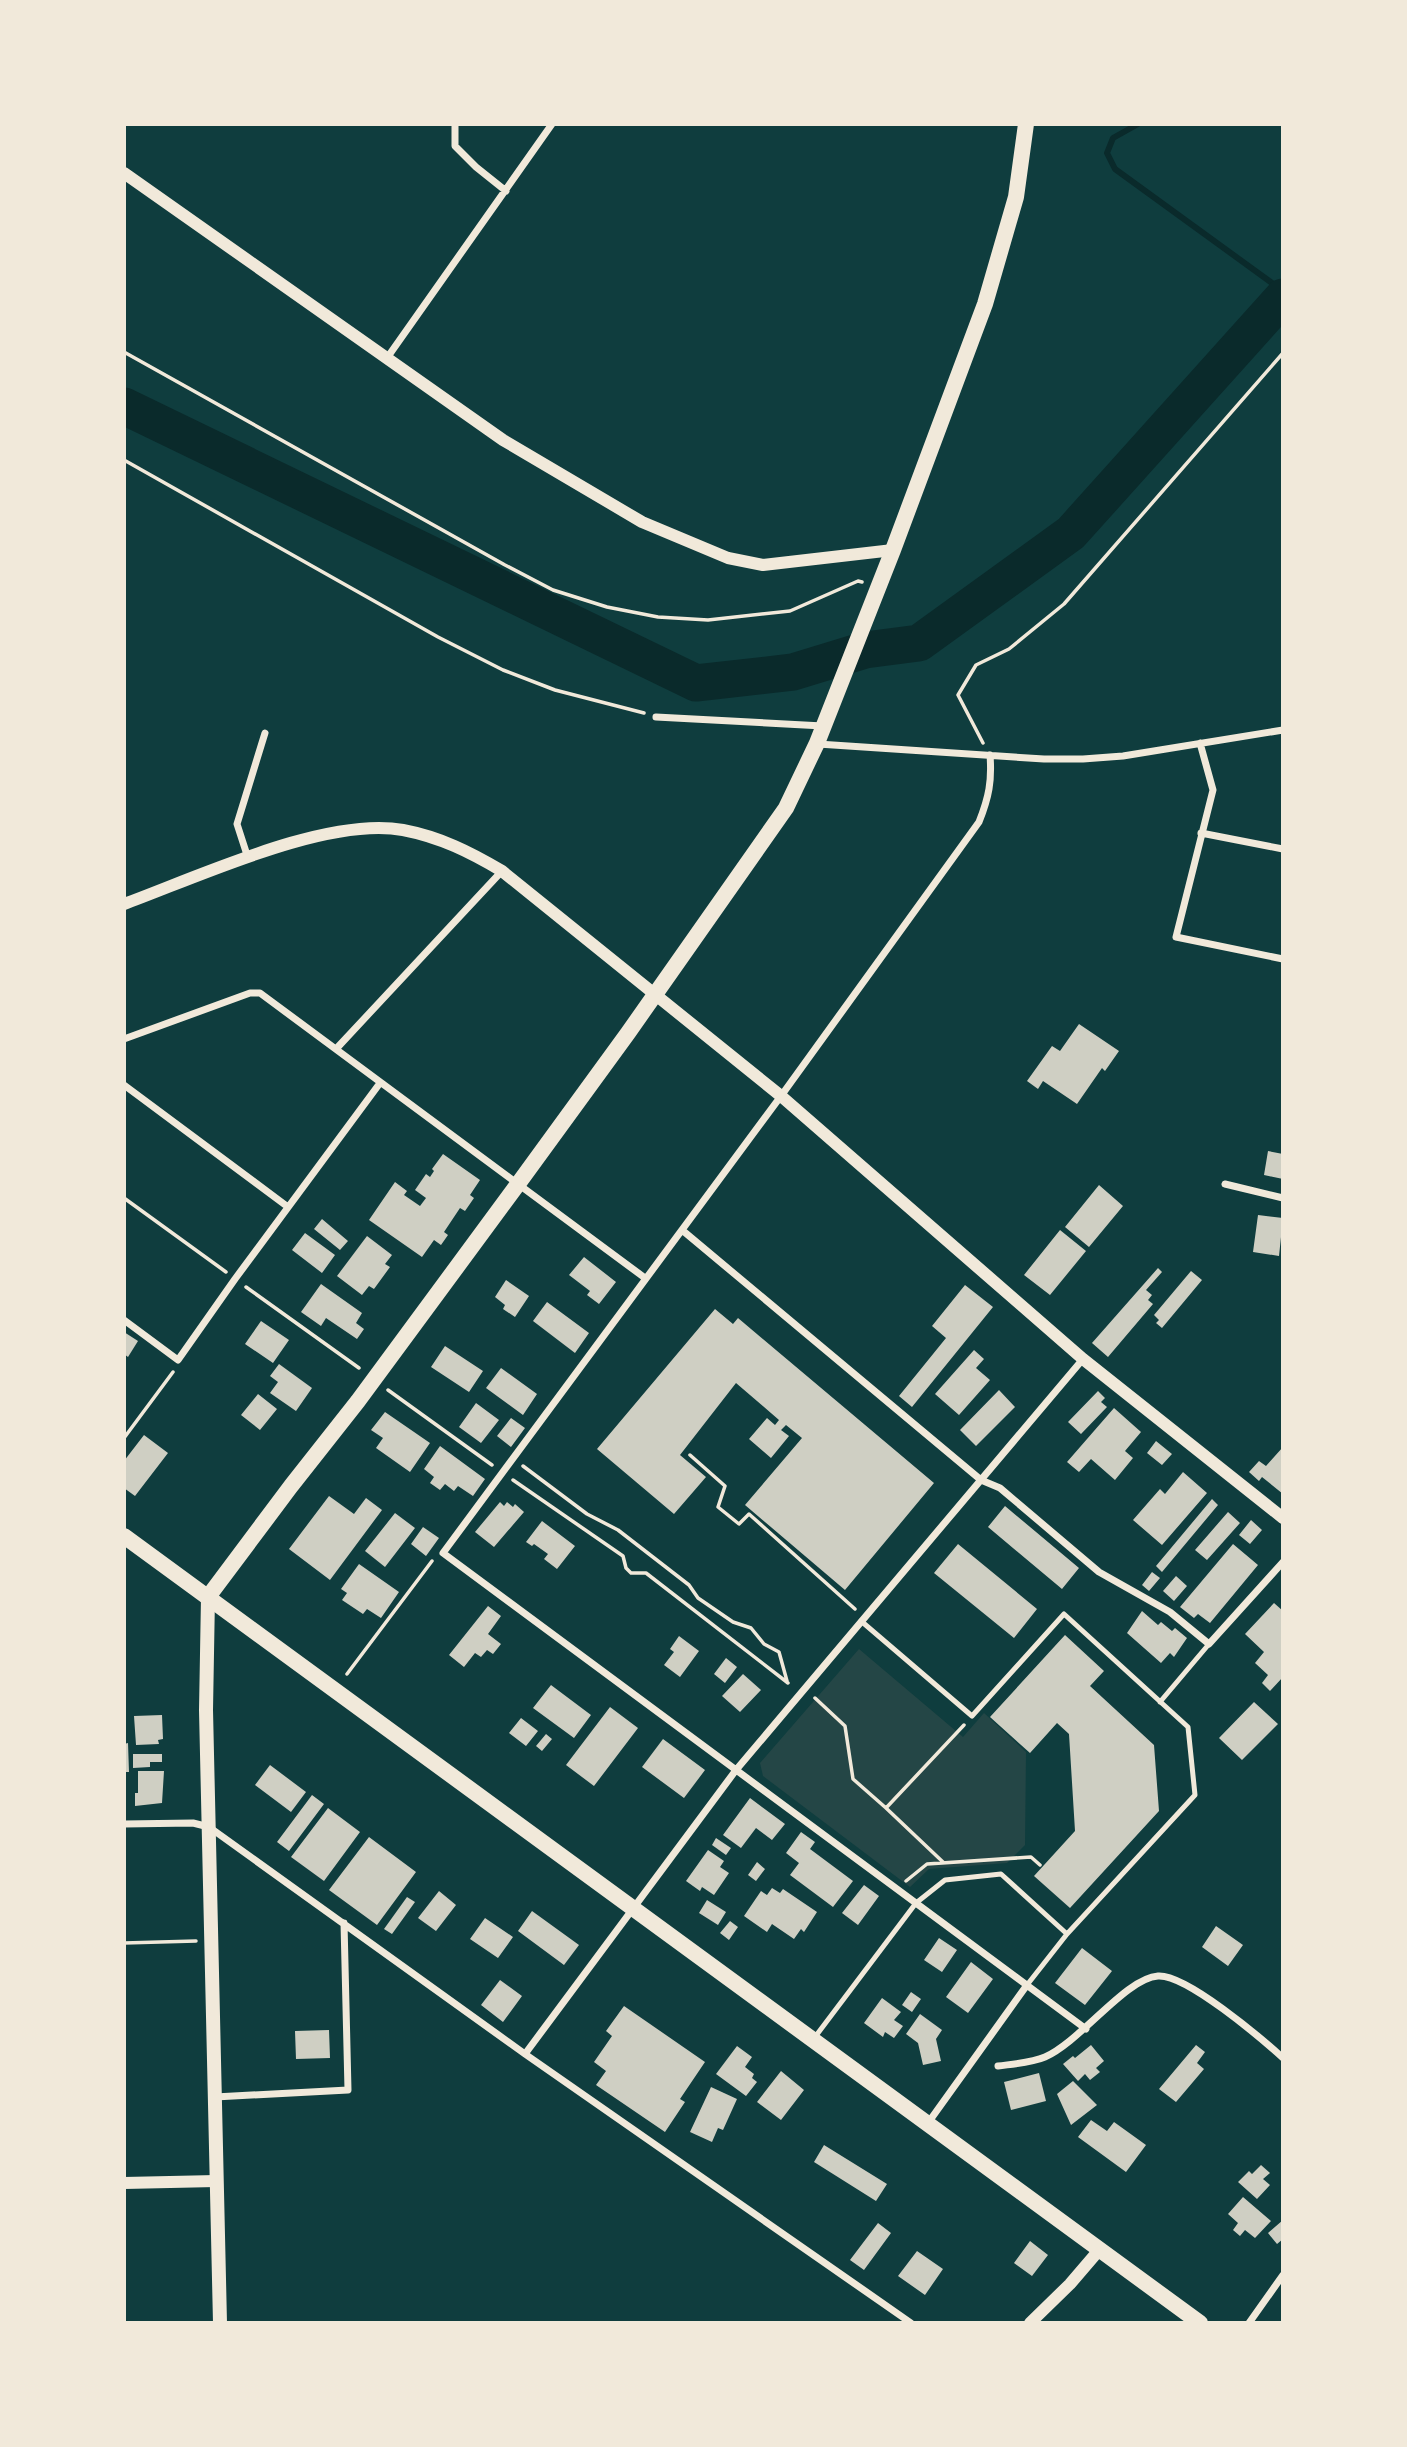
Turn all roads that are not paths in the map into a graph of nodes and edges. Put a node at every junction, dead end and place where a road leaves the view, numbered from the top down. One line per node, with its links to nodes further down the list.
1 (455, 124): 5 (street)
2 (552, 124): 5 (street)
3 (1026, 124): 7 (main road)
4 (124, 173): 6 (street)
5 (506, 191): 6 (street)
6 (387, 358): 7 (street)
7 (893, 550): 9 (main road)
8 (656, 717): 9 (street)
9 (824, 726): 13 (main road)
10 (1283, 730): 12 (street)
11 (265, 733): 17 (street)
12 (1200, 743): 14 (street); 15 (street)
13 (817, 744): 14 (street); 21 (main road)
14 (990, 755): 26 (street)
15 (1202, 833): 16 (street); 20 (street)
16 (1283, 849)
17 (248, 859): 18 (street); 19 (street)
18 (502, 871): 21 (street); 23 (street)
19 (124, 904)
20 (1283, 958)
21 (655, 994): 26 (street); 27 (main road)
22 (124, 1039): 23 (street)
23 (336, 1049): 24 (street)
24 (380, 1083): 27 (street); 30 (street)
25 (124, 1086): 30 (street)
26 (781, 1096): 31 (street); 34 (street)
27 (518, 1184): 32 (street); 39 (main road)
28 (1225, 1184): 29 (street)
29 (1283, 1198)
30 (288, 1207): 33 (street)
31 (682, 1230): 32 (street); 35 (street)
32 (646, 1278): 43 (street)
33 (124, 1320)
34 (1083, 1359): 35 (street); 36 (street)
35 (981, 1480): 40 (street); 41 (street)
36 (1283, 1518)
37 (124, 1536): 39 (main road)
38 (1283, 1562): 41 (street)
39 (208, 1597): 45 (main road); 47 (main road)
40 (863, 1619): 42 (lane); 43 (street)
41 (1209, 1644): 42 (lane)
42 (1160, 1702): 49 (lane)
43 (736, 1770): 46 (street); 47 (street)
44 (124, 1824): 45 (street)
45 (209, 1826): 48 (street); 56 (main road)
46 (916, 1903): 49 (lane); 50 (street); 52 (lane)
47 (632, 1907): 52 (main road); 53 (street)
48 (344, 1923): 53 (street); 56 (street)
49 (1067, 1934): 50 (lane)
50 (1027, 1986): 51 (street); 57 (street)
51 (1086, 2029): 54 (street); 55 (street)
52 (813, 2040): 57 (main road)
53 (525, 2054): 63 (street)
54 (1283, 2058)
55 (998, 2066)
56 (215, 2097): 58 (main road)
57 (928, 2124): 60 (main road)
58 (216, 2181): 59 (street); 62 (main road)
59 (124, 2183)
60 (1100, 2249): 64 (street); 65 (main road)
61 (1283, 2275): 66 (street)
62 (220, 2323)
63 (911, 2323)
64 (1030, 2323)
65 (1200, 2323)
66 (1249, 2323)

